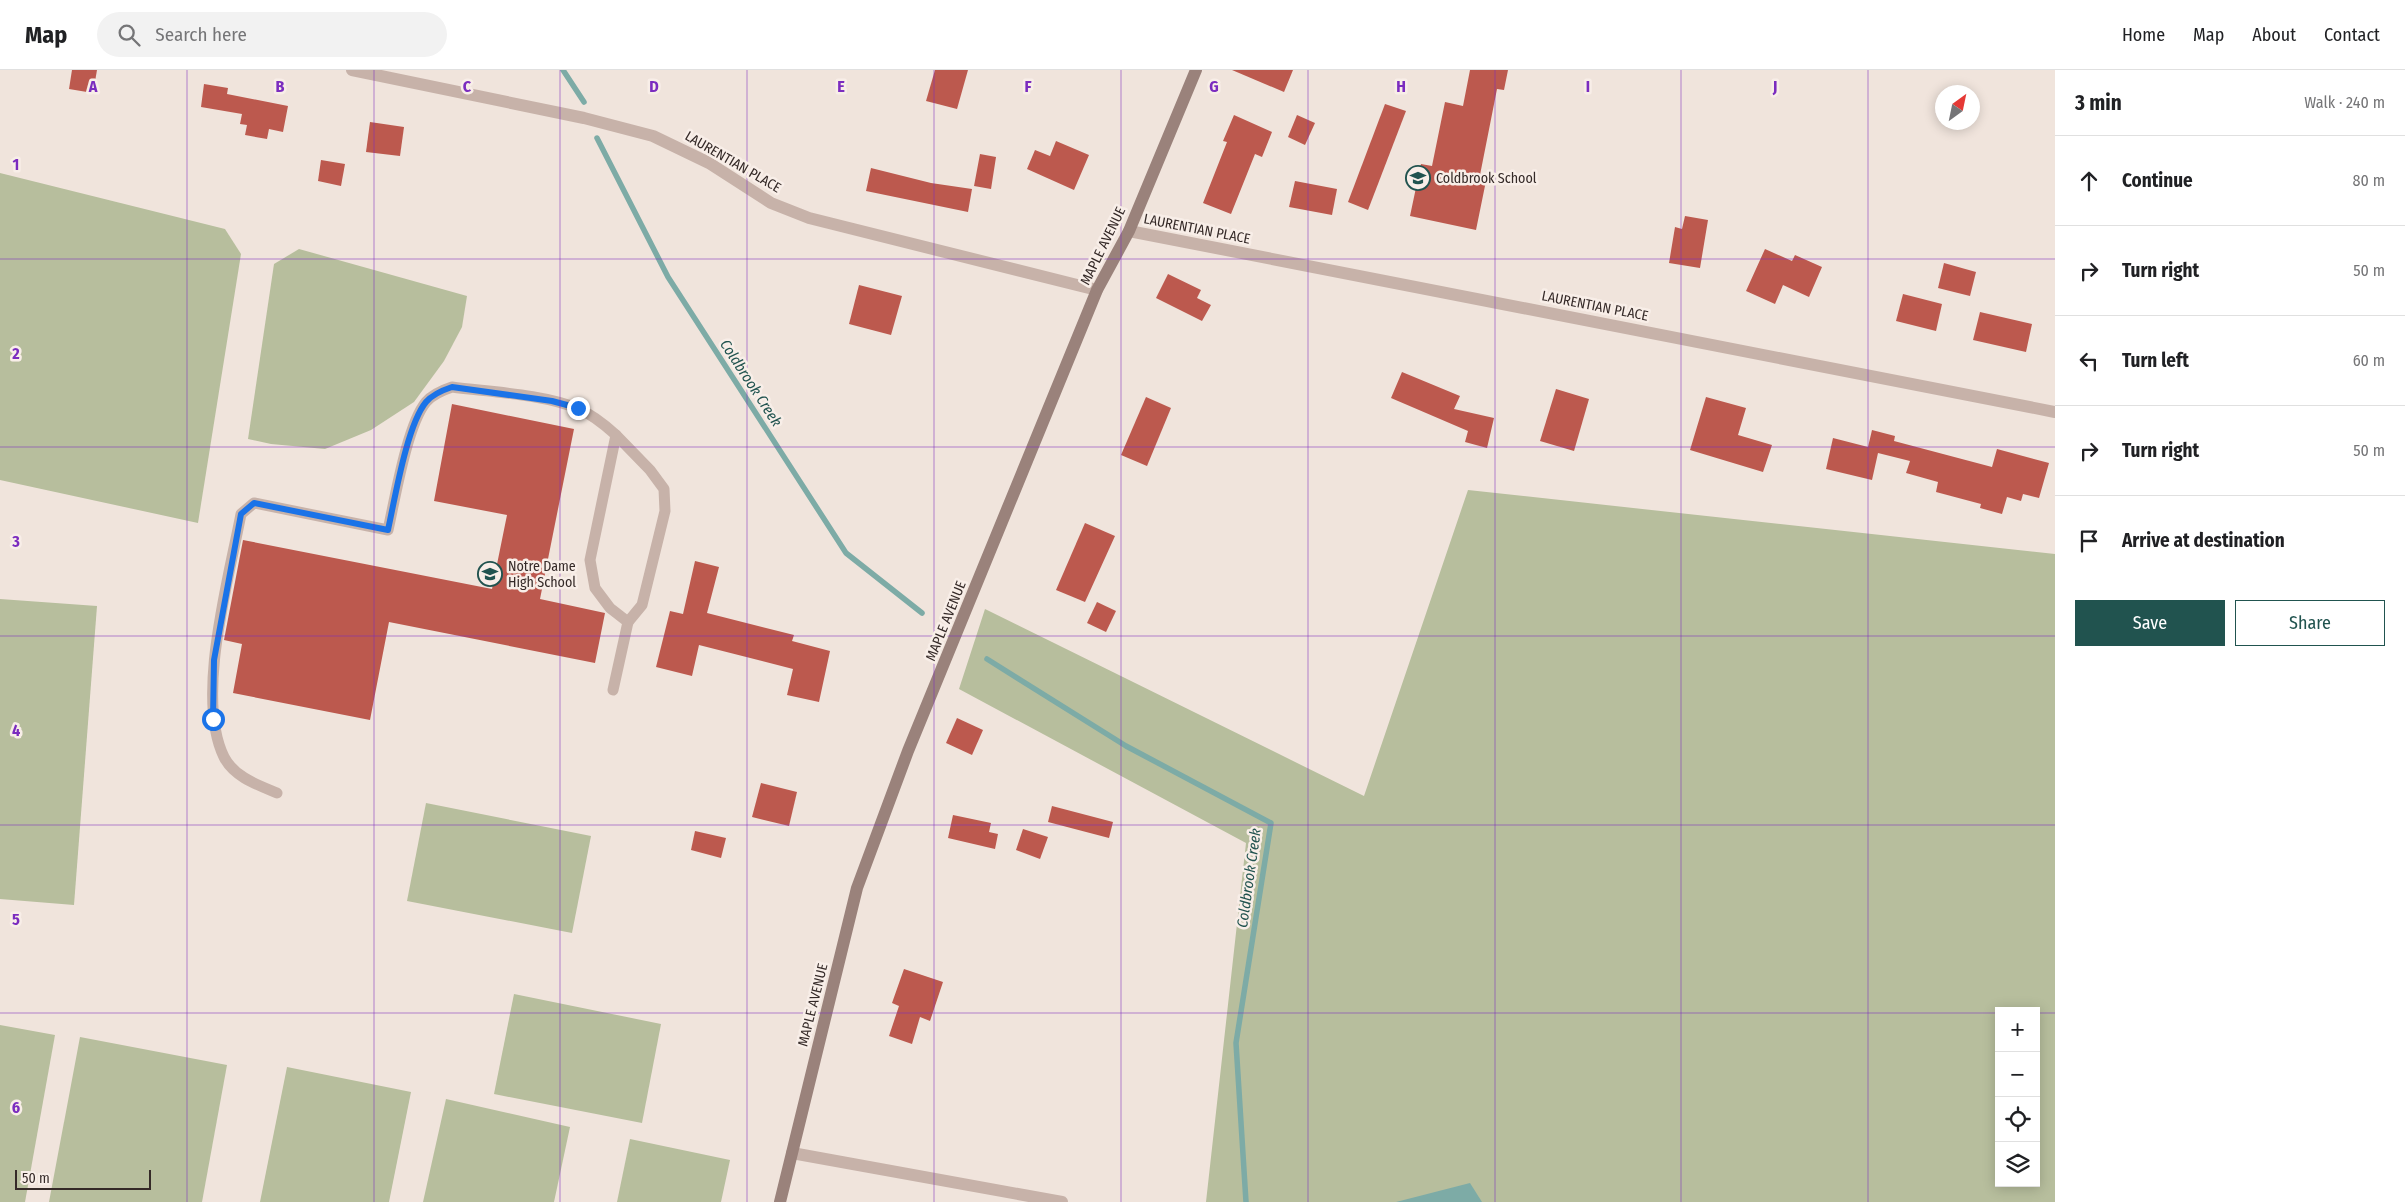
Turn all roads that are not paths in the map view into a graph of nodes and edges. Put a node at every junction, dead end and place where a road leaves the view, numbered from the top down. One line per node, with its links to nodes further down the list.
1 (352, 70): 4 (street, LAURENTIAN PLACE)
2 (1196, 70): 3 (main road, MAPLE AVENUE)
3 (1129, 231): 4 (main road, MAPLE AVENUE); 5 (street, LAURENTIAN PLACE)
4 (1097, 290): 10 (main road, MAPLE AVENUE)
5 (2055, 412)
6 (616, 435): 7 (lane); 7 (lane); 9 (lane)
7 (628, 622): 8 (lane)
8 (613, 690)
9 (277, 793)
10 (792, 1153): 11 (main road, MAPLE AVENUE); 12 (street)
11 (780, 1202)
12 (1062, 1202)

